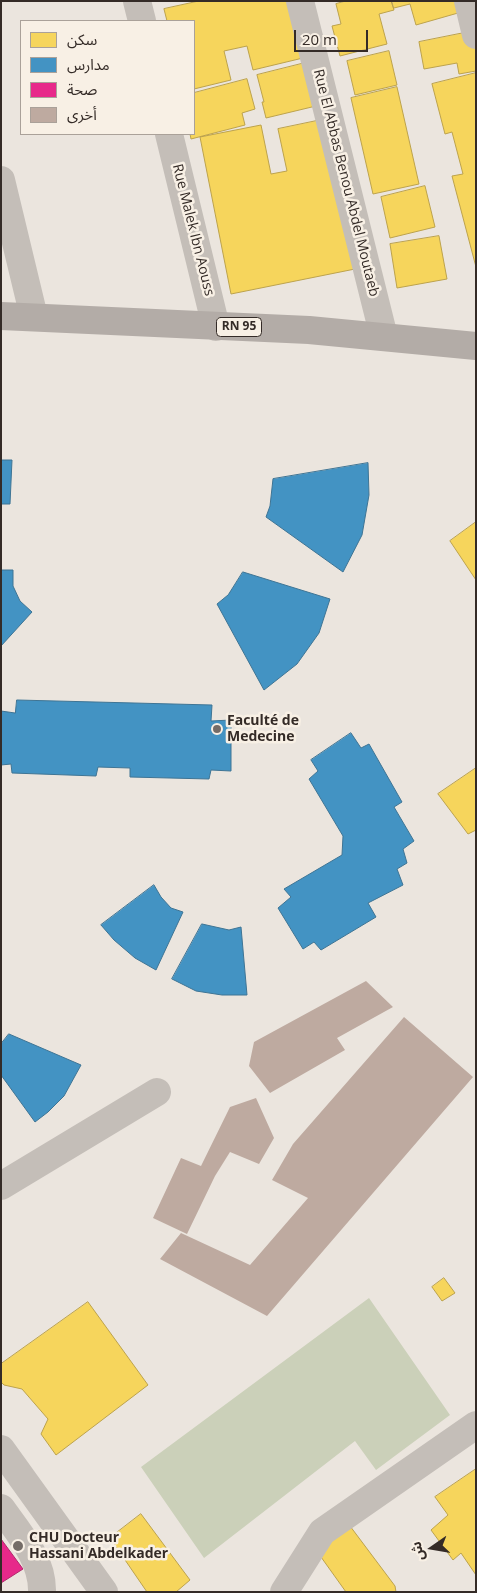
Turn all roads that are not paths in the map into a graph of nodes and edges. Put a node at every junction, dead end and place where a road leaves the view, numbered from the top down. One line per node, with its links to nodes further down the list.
1 (137, 1): 4 (street)
2 (468, 1): 5 (street)
3 (308, 3): 11 (street, Rue El Abbas Benou Abdel Moutaeb)
4 (142, 20)
5 (476, 35)
6 (169, 135): 10 (street, Rue Malek Ibn Aouss)
7 (1, 180): 9 (street)
8 (1, 316): 9 (main road, RN 95)
9 (34, 317): 10 (main road, RN 95)
10 (216, 326): 11 (main road, RN 95)
11 (384, 337): 12 (main road, RN 95)
12 (476, 346)
13 (157, 1092): 14 (street)
14 (1, 1186)
15 (476, 1425): 20 (street)
16 (1, 1449): 19 (street)
17 (1, 1508): 18 (street)
18 (42, 1592)
19 (104, 1592)
20 (284, 1592)

